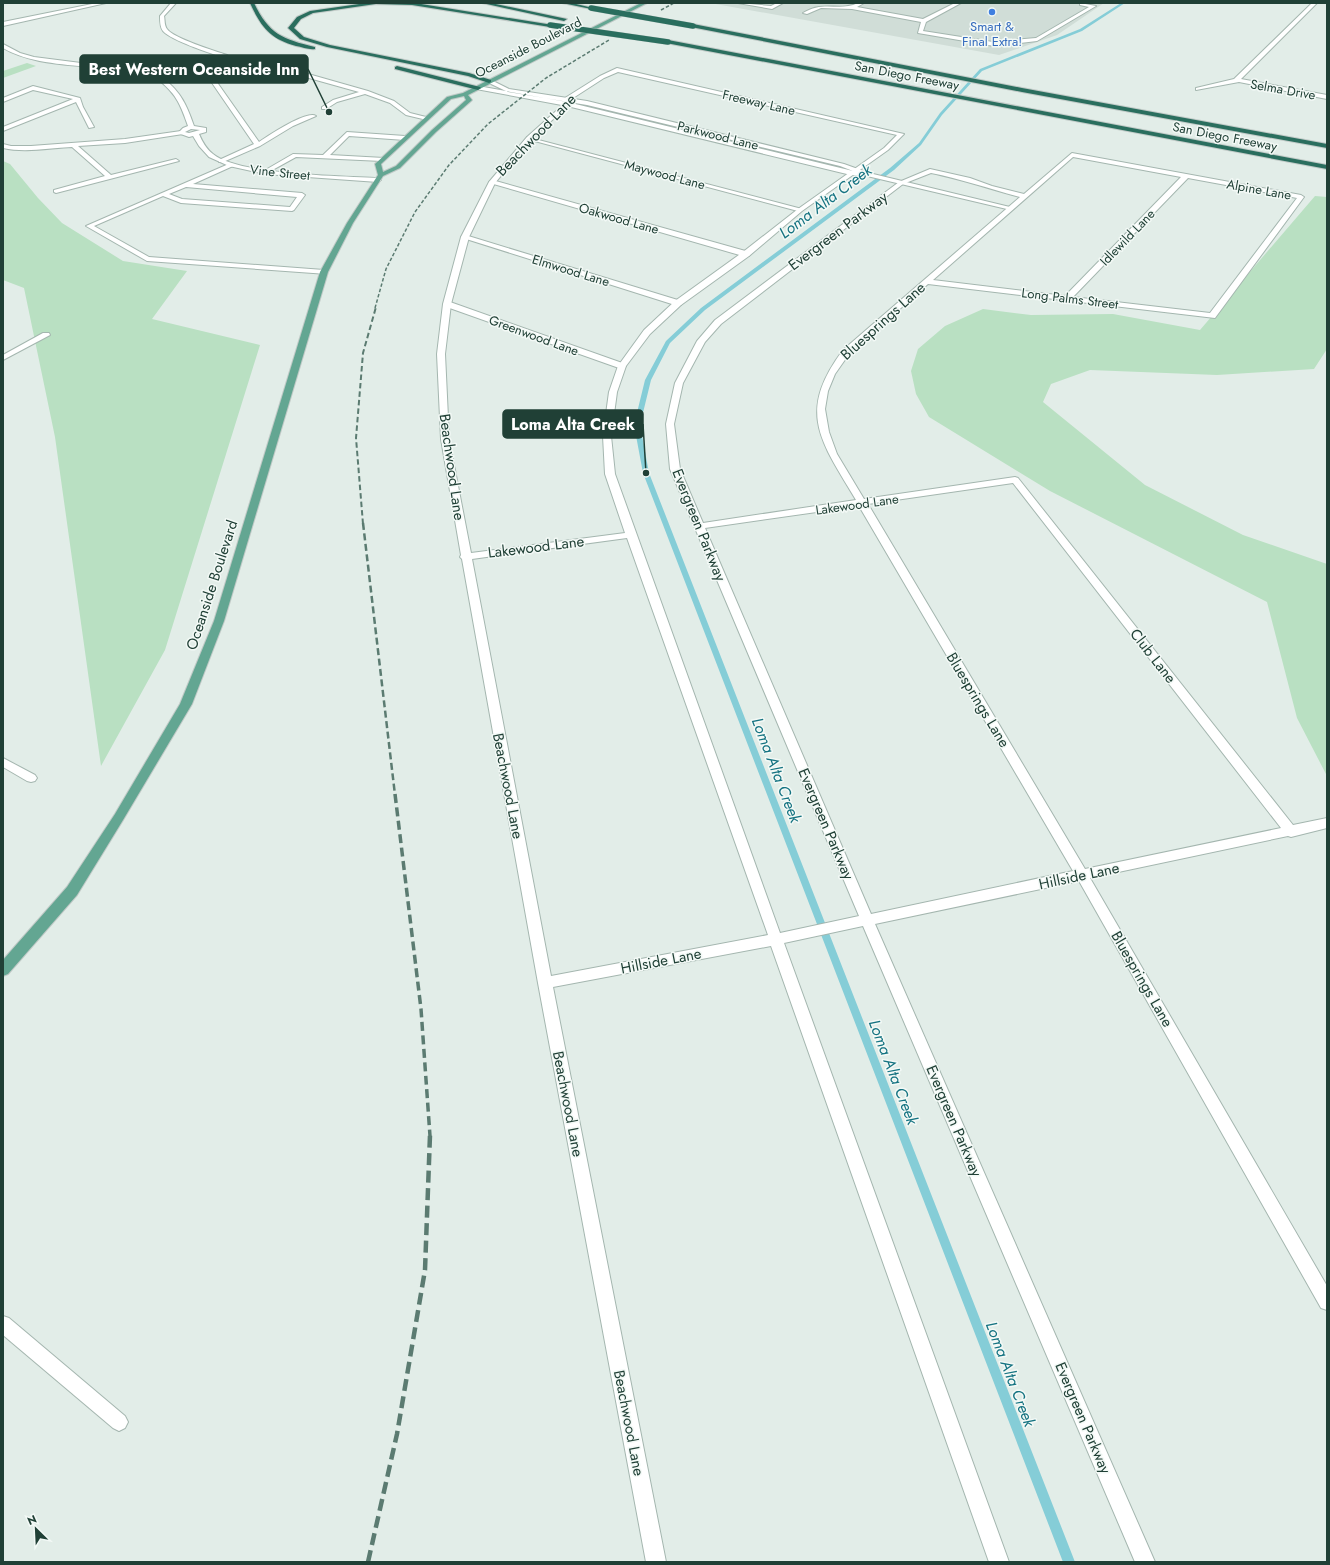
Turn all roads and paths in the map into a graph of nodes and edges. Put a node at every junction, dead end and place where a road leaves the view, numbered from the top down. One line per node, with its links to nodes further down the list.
1 (104, 3): 22 (street)
2 (174, 3): 32 (street)
3 (252, 3): 29 (highway)
4 (484, 3): 20 (highway)
5 (564, 3): 24 (highway, San Diego Freeway, bridge)
6 (645, 3): 34 (main road, Oceanside Boulevard)
7 (740, 3): 10 (street)
8 (747, 3): 9 (street)
9 (767, 3)
10 (781, 3)
11 (862, 3): 18 (street)
12 (959, 3): 21 (street)
13 (1084, 3): 27 (street)
14 (1315, 3): 33 (street)
15 (808, 5): 17 (street)
16 (625, 7): 24 (highway, bridge)
17 (818, 7): 18 (street); 19 (street)
18 (852, 8): 21 (street)
19 (805, 14)
20 (571, 20)
21 (924, 22): 27 (street)
22 (3, 24)
23 (586, 24): 26 (highway, San Diego Freeway, bridge)
24 (693, 26): 56 (highway, San Diego Freeway)
25 (1008, 36): 27 (street)
26 (668, 42): 34 (highway, bridge); 63 (highway, San Diego Freeway)
27 (994, 44)
28 (3, 46): 32 (street)
29 (365, 60)
30 (390, 66): 35 (highway)
31 (617, 70): 42 (street, Beachwood Lane); 65 (street, Freeway Lane)
32 (163, 78): 47 (street)
33 (1239, 80): 36 (street); 39 (street, Selma Drive)
34 (489, 81): 35 (main road, Oceanside Boulevard); 42 (street)
35 (478, 88): 38 (main road, Oceanside Boulevard); 42 (street)
36 (1198, 90)
37 (366, 92): 43 (street); 45 (street); 54 (street)
38 (465, 94): 45 (main road, Oceanside Boulevard); 68 (main road, Oceanside Boulevard)
39 (1327, 97)
40 (78, 99): 41 (street); 46 (street); 48 (street)
41 (3, 100)
42 (567, 102): 52 (street, Beachwood Lane); 65 (street, Parkwood Lane)
43 (324, 108)
44 (313, 116): 54 (street)
45 (427, 118): 51 (main road, Oceanside Boulevard)
46 (91, 126)
47 (191, 127): 49 (street); 50 (street, Vine Street)
48 (3, 128)
49 (181, 133): 50 (street); 53 (street)
50 (196, 135): 61 (street, Vine Street)
51 (405, 138): 58 (street); 59 (main road, Oceanside Boulevard)
52 (529, 138): 70 (street, Beachwood Lane); 76 (street, Maywood Lane)
53 (72, 144): 55 (street); 67 (street)
54 (258, 145): 61 (street)
55 (3, 146)
56 (1327, 146)
57 (1072, 155): 66 (street, Alpine Lane); 74 (street, Bluesprings Lane)
58 (325, 157): 59 (street); 64 (street)
59 (382, 159): 68 (main road, Oceanside Boulevard)
60 (176, 161): 67 (street)
61 (220, 161): 62 (street, Vine Street)
62 (231, 165): 64 (street, Vine Street); 71 (street)
63 (1327, 167)
64 (266, 172): 68 (street, Vine Street)
65 (858, 172): 69 (street, Parkwood Lane); 76 (street)
66 (1186, 176): 81 (street, Idlewild Lane); 84 (street, Alpine Lane)
67 (110, 177): 72 (street)
68 (379, 177): 79 (main road, Oceanside Boulevard)
69 (895, 181): 74 (street, Evergreen Parkway); 75 (street, Parkwood Lane); 90 (street, Evergreen Parkway)
70 (492, 182): 77 (street, Beachwood Lane); 78 (street, Oakwood Lane)
71 (185, 185): 73 (street); 73 (street)
72 (56, 191)
73 (162, 194): 79 (street)
74 (1025, 196): 75 (street, Bluesprings Lane)
75 (1011, 208): 80 (street, Bluesprings Lane)
76 (800, 210): 78 (street)
77 (465, 237): 82 (street, Elmwood Lane); 83 (street, Beachwood Lane)
78 (746, 254): 82 (street)
79 (324, 272): 100 (main road, Oceanside Boulevard)
80 (927, 282): 81 (street, Long Palms Street); 89 (street, Bluesprings Lane)
81 (1068, 298): 84 (street, Long Palms Street)
82 (678, 303): 87 (street)
83 (447, 304): 87 (street, Greenwood Lane); 92 (street, Beachwood Lane)
84 (1212, 316)
85 (46, 335): 86 (street)
86 (3, 358)
87 (622, 366): 91 (street)
88 (1015, 480): 89 (street, Lakewood Lane); 96 (street, Club Lane)
89 (862, 503): 90 (street, Lakewood Lane); 97 (street, Bluesprings Lane)
90 (699, 526): 98 (street, Evergreen Parkway)
91 (631, 535): 92 (street, Lakewood Lane); 99 (street)
92 (465, 557): 101 (street, Beachwood Lane)
93 (3, 762): 94 (street)
94 (31, 778)
95 (1327, 823): 96 (street, Hillside Lane)
96 (1291, 832): 97 (street, Hillside Lane)
97 (1082, 875): 98 (street, Hillside Lane); 102 (street, Bluesprings Lane)
98 (866, 920): 99 (street, Hillside Lane); 107 (street, Evergreen Parkway)
99 (777, 939): 101 (street, Hillside Lane); 106 (street)
100 (3, 970)
101 (544, 983): 105 (street, Beachwood Lane)
102 (1327, 1302)
103 (3, 1324): 104 (street)
104 (119, 1422)
105 (656, 1562)
106 (999, 1562)
107 (1145, 1562)

